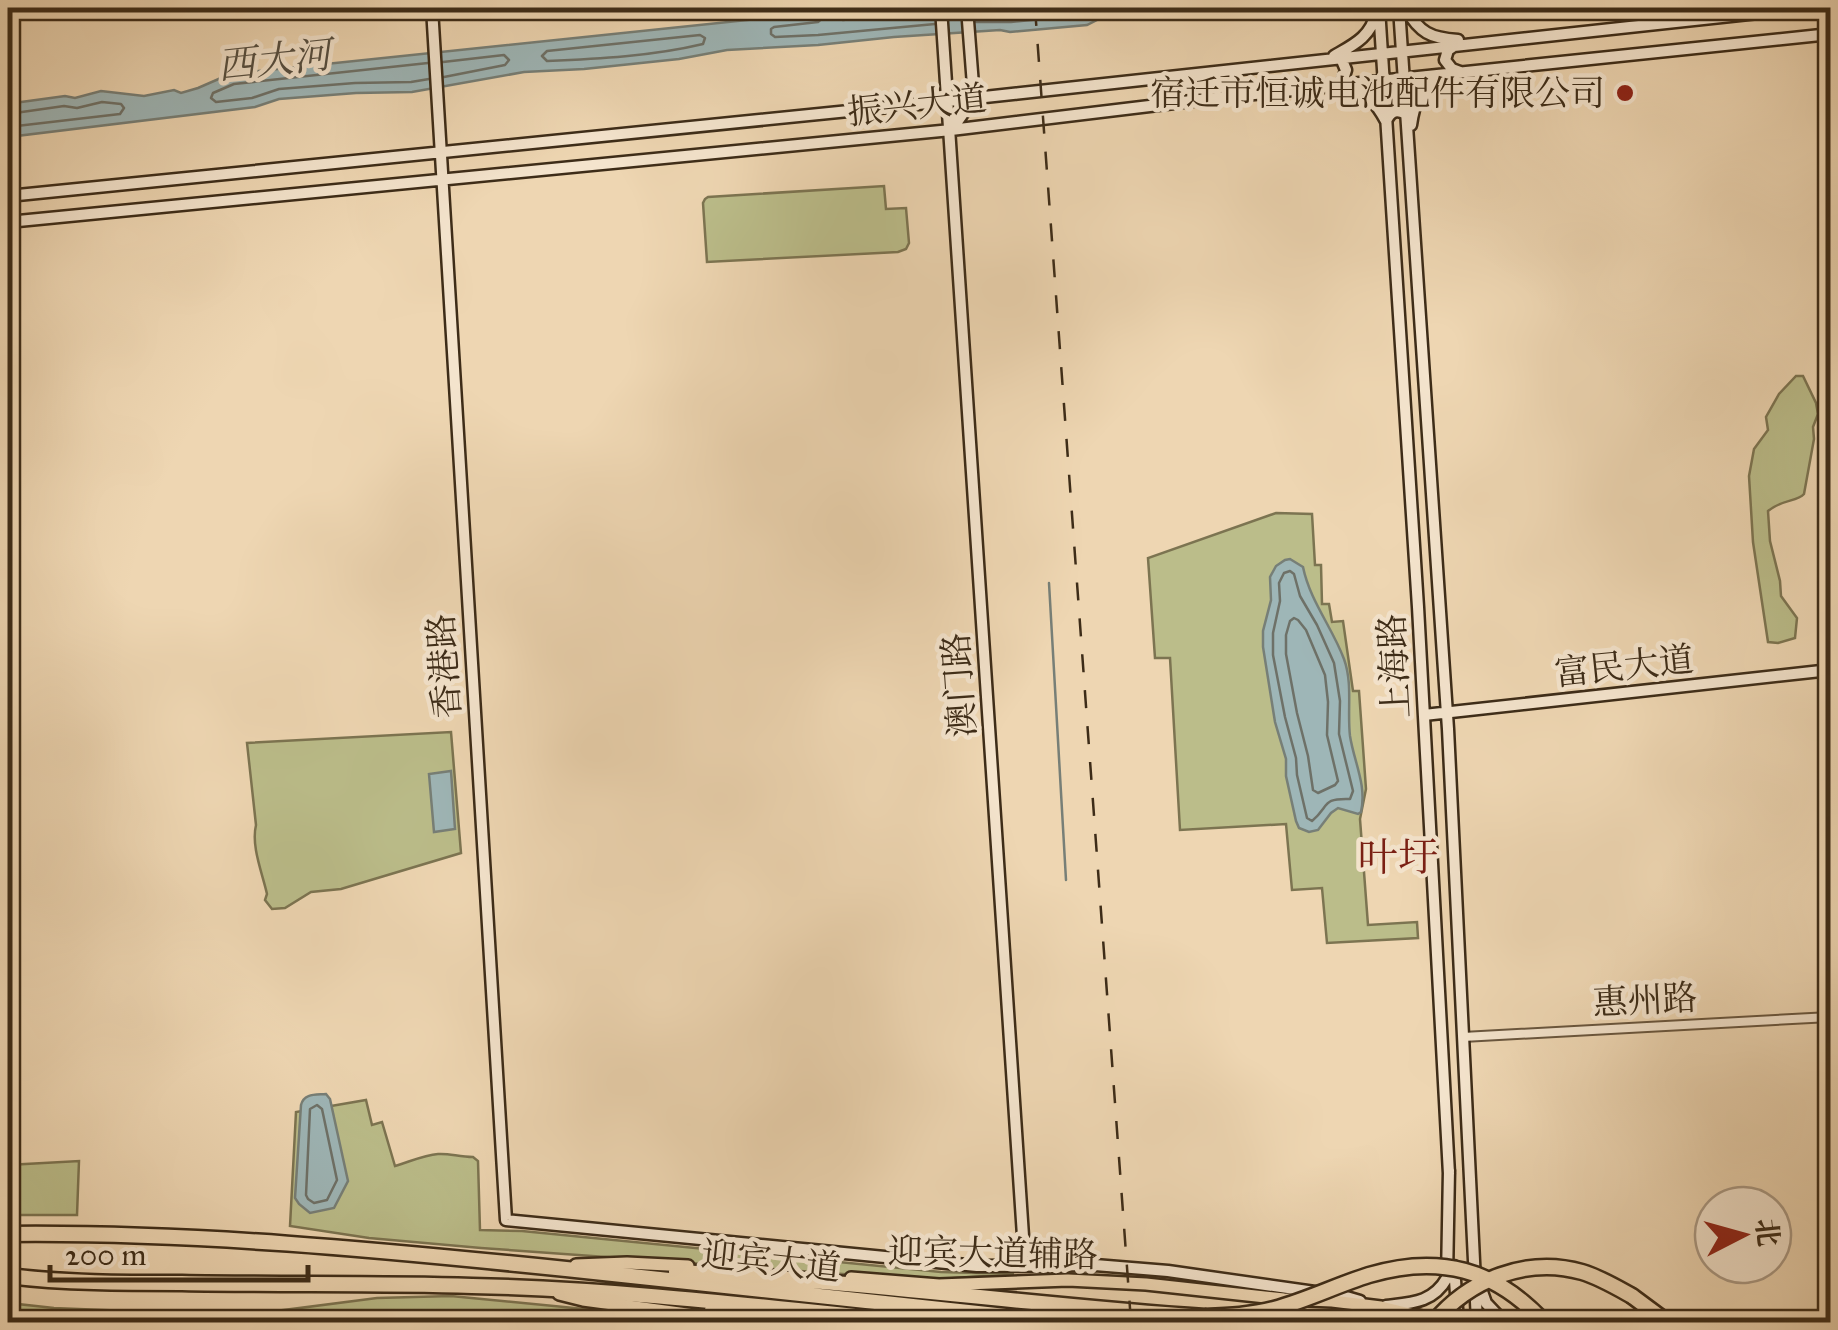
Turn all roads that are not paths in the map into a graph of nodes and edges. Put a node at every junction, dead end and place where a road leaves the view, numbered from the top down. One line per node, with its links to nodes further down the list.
1 (432, 8): 25 (main road, 香港路)
2 (941, 8): 20 (main road, 澳门路)
3 (967, 8): 19 (main road)
4 (1379, 8): 5 (main road); 11 (main road, 上海路); 13 (main road)
5 (1401, 8): 8 (main road); 10 (main road, 上海路)
6 (1804, 8): 8 (main road, 振兴大道)
7 (1830, 34): 14 (main road, 振兴大道)
8 (1489, 42): 9 (main road, 振兴大道)
9 (1455, 46): 10 (main road, 振兴大道); 14 (main road)
10 (1402, 51): 11 (main road, 振兴大道); 16 (main road, 上海路)
11 (1382, 54): 12 (main road, 振兴大道); 17 (main road, 上海路)
12 (1342, 58): 13 (main road, 振兴大道); 18 (main road)
13 (1328, 60): 19 (main road, 振兴大道)
14 (1463, 74): 15 (main road, 振兴大道)
15 (1446, 76): 16 (main road, 振兴大道); 24 (main road)
16 (1404, 80): 17 (main road, 振兴大道); 21 (main road, 上海路)
17 (1383, 82): 18 (main road, 振兴大道); 22 (main road, 上海路)
18 (1344, 86): 22 (main road); 23 (main road, 振兴大道)
19 (974, 98): 20 (main road, 振兴大道); 23 (main road)
20 (948, 101): 23 (main road, 澳门路); 25 (main road, 振兴大道)
21 (1406, 114): 22 (main road); 24 (main road, 上海路)
22 (1386, 121): 30 (main road, 上海路)
23 (951, 130): 26 (main road, 振兴大道); 41 (main road, 澳门路)
24 (1408, 141): 29 (main road, 上海路)
25 (440, 153): 26 (main road, 香港路); 27 (main road, 振兴大道)
26 (441, 178): 28 (main road, 振兴大道); 42 (main road, 香港路)
27 (8, 196)
28 (8, 222)
29 (1439, 602): 30 (main road); 32 (main road, 上海路)
30 (1418, 607): 33 (main road, 上海路)
31 (1830, 670): 32 (main road, 富民大道)
32 (1447, 714): 33 (main road, 富民大道); 34 (main road, 上海路)
33 (1424, 715): 35 (main road, 上海路)
34 (1452, 810): 35 (main road); 37 (main road, 上海路)
35 (1430, 814): 39 (main road, 上海路)
36 (1830, 1017): 37 (street, 惠州路)
37 (1464, 1038): 38 (main road, 上海路)
38 (1470, 1169): 56 (main road, 上海路); 57 (main road)
39 (1449, 1170): 48 (main road); 55 (main road, 上海路)
40 (8, 1234): 44 (highway, 迎宾大道)
41 (1023, 1236): 42 (main road); 43 (main road)
42 (1007, 1264): 43 (main road)
43 (1043, 1264): 48 (main road)
44 (541, 1266): 48 (main road, 迎宾大道辅路); 52 (highway, 迎宾大道); 58 (highway, bridge)
45 (8, 1276): 46 (highway, 迎宾大道)
46 (536, 1288): 47 (highway, 迎宾大道); 49 (main road)
47 (638, 1295): 50 (highway); 51 (highway, 迎宾大道)
48 (1381, 1307): 54 (main road, 迎宾大道辅路)
49 (749, 1322)
50 (788, 1322)
51 (912, 1322)
52 (1064, 1322)
53 (1434, 1322): 59 (highway, bridge)
54 (1443, 1322)
55 (1458, 1322)
56 (1478, 1322)
57 (1504, 1322)
58 (1544, 1322)
59 (1667, 1322)

